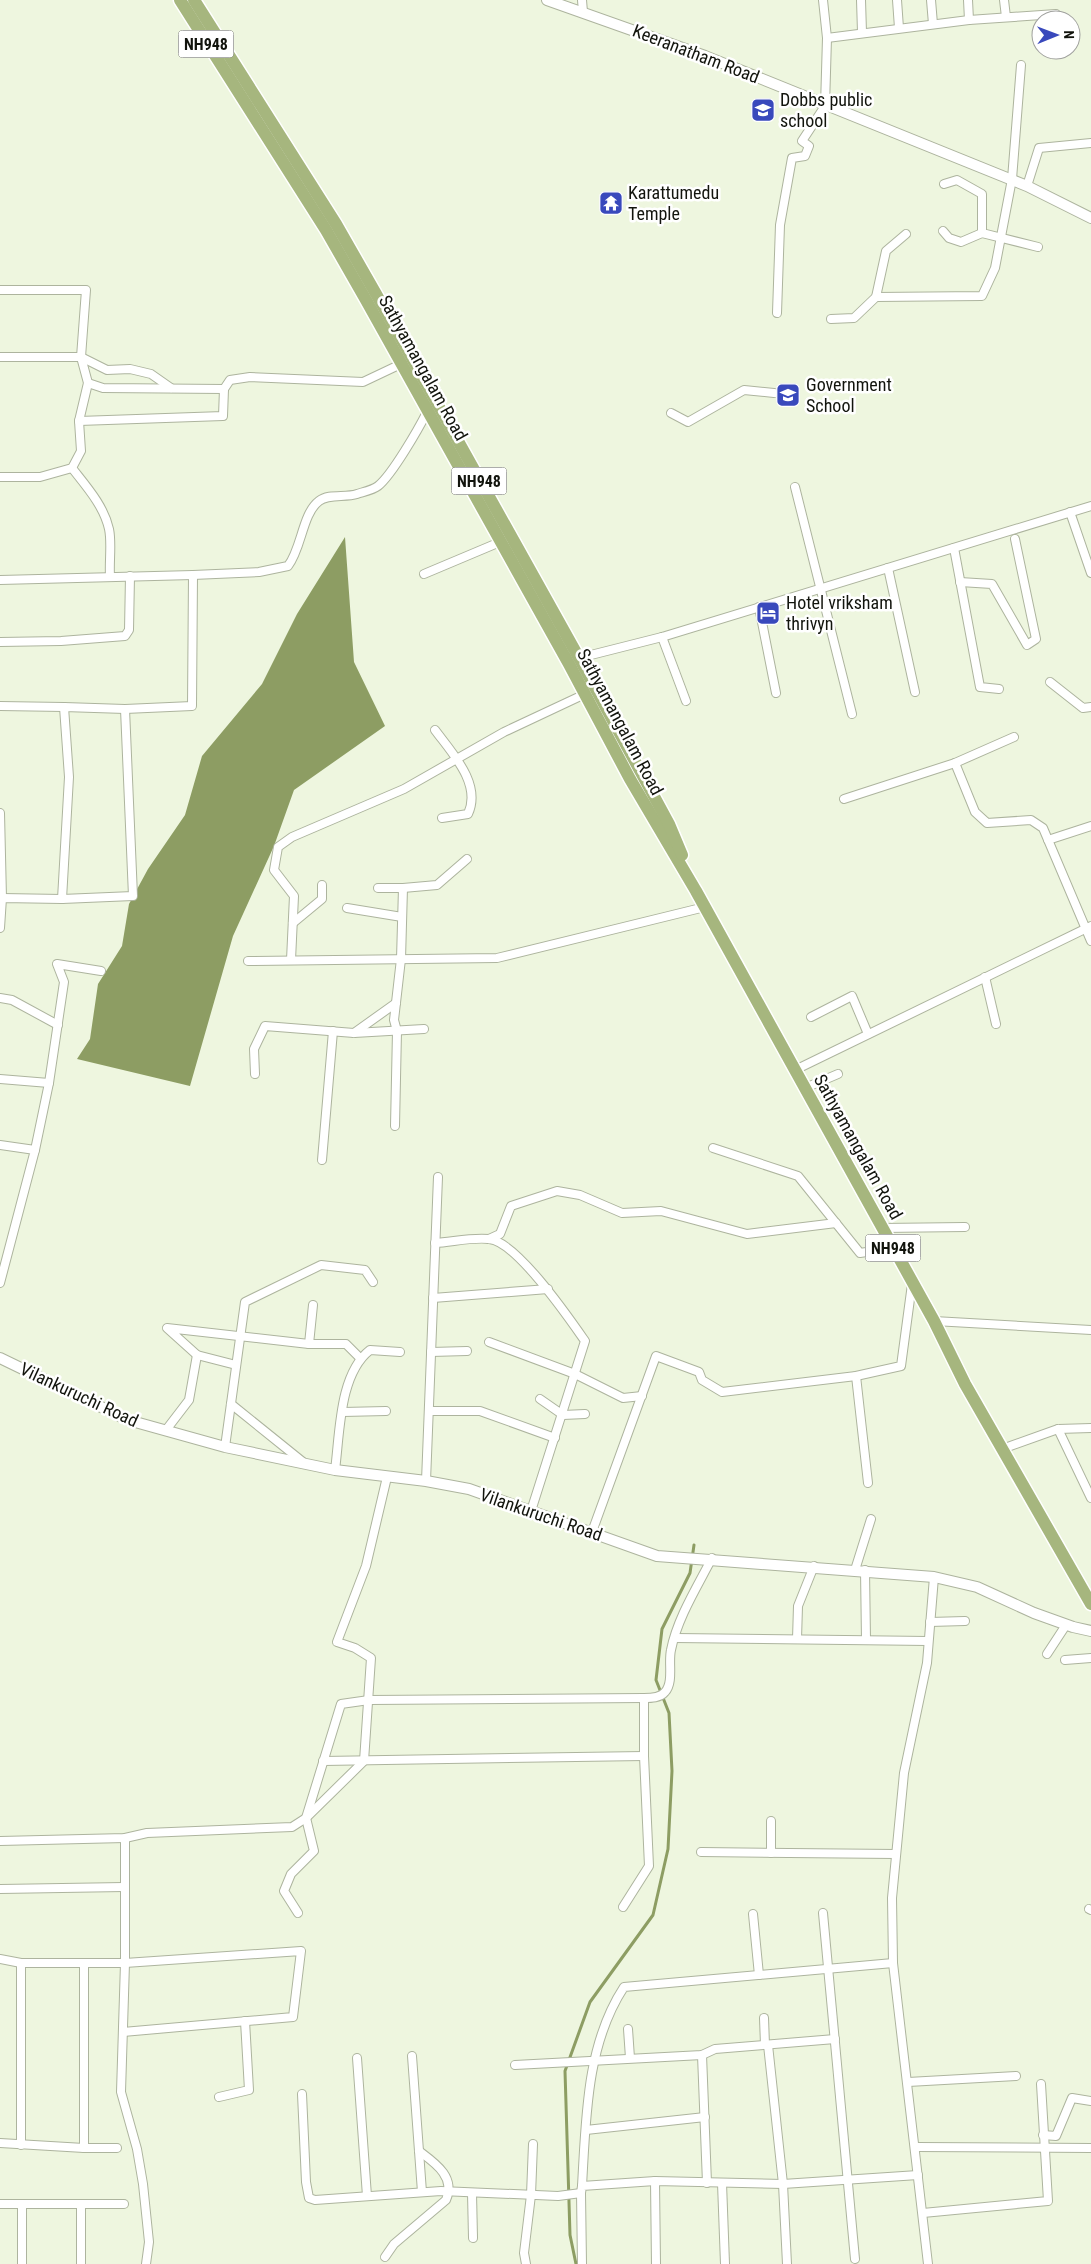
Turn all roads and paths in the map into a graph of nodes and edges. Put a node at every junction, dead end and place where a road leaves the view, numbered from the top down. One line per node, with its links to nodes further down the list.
1 (180, 0): 37 (highway, Sathyamangalam Road / NH948)
2 (194, 0): 48 (highway, Sathyamangalam Road / NH948)
3 (547, 0): 11 (street, Keeranatham Road)
4 (582, 0): 11 (street)
5 (823, 0): 18 (street)
6 (861, 0): 17 (street)
7 (897, 0): 16 (street)
8 (931, 0): 15 (street)
9 (968, 0): 14 (street)
10 (1004, 0): 13 (street)
11 (583, 12): 20 (street, Keeranatham Road)
12 (1031, 16): 13 (street)
13 (1006, 17): 14 (street)
14 (969, 20): 15 (street)
15 (934, 24): 16 (street)
16 (899, 28): 17 (street)
17 (862, 32): 18 (street)
18 (827, 38): 20 (street)
19 (1021, 65): 22 (street)
20 (825, 106): 22 (street, Keeranatham Road); 33 (street)
21 (1091, 143): 24 (street)
22 (1012, 179): 24 (street, Keeranatham Road); 29 (street)
23 (944, 184): 27 (street)
24 (1028, 186): 25 (street, Keeranatham Road)
25 (1091, 218)
26 (943, 231): 27 (street)
27 (982, 233): 29 (street)
28 (906, 234): 32 (street)
29 (1000, 238): 30 (street); 32 (street)
30 (1038, 247)
31 (0, 290): 36 (street)
32 (876, 297): 34 (street)
33 (777, 313)
34 (832, 318)
35 (0, 357): 36 (street)
36 (81, 357): 38 (street); 39 (street)
37 (401, 364): 40 (street); 42 (highway, Sathyamangalam Road / NH948)
38 (88, 383): 39 (street); 44 (street)
39 (171, 388): 40 (street)
40 (224, 389): 44 (street)
41 (774, 392): 43 (street)
42 (427, 412): 48 (highway, Sathyamangalam Road / NH948); 57 (street)
43 (671, 413)
44 (79, 421): 45 (street)
45 (72, 468): 46 (street); 58 (street)
46 (0, 476)
47 (795, 487): 62 (street)
48 (478, 492): 52 (highway, Sathyamangalam Road / NH948); 66 (highway, Sathyamangalam Road / NH948)
49 (1091, 506): 50 (street)
50 (1070, 512): 53 (street); 55 (street)
51 (1015, 539): 61 (street)
52 (500, 542): 56 (street); 71 (highway, Sathyamangalam Road / NH948)
53 (954, 548): 54 (street); 61 (street)
54 (888, 568): 62 (street); 69 (street)
55 (1091, 573)
56 (424, 574)
57 (193, 575): 59 (street); 76 (street)
58 (110, 576): 59 (street); 60 (street)
59 (130, 576): 65 (street)
60 (0, 580)
61 (960, 582): 68 (street)
62 (821, 588): 63 (street); 77 (street)
63 (759, 607): 64 (street); 70 (street)
64 (662, 637): 66 (street); 72 (street)
65 (0, 642)
66 (579, 658): 91 (highway, Sathyamangalam Road / NH948)
67 (1050, 682): 75 (street)
68 (999, 689)
69 (915, 692)
70 (776, 693)
71 (585, 694): 80 (street); 91 (highway, Sathyamangalam Road / NH948)
72 (686, 701)
73 (0, 706): 74 (street)
74 (64, 707): 76 (street); 93 (street)
75 (1091, 707)
76 (125, 709): 93 (street)
77 (852, 714)
78 (435, 730): 80 (street)
79 (1014, 736): 81 (street)
80 (456, 759): 84 (street); 97 (street)
81 (955, 763): 82 (street); 86 (street)
82 (844, 799)
83 (0, 813): 92 (street)
84 (442, 818)
85 (1091, 826): 86 (street)
86 (1048, 840): 99 (street)
87 (467, 859): 90 (street)
88 (322, 885): 97 (street)
89 (378, 888): 90 (street)
90 (403, 888): 96 (street)
91 (696, 891): 94 (highway, Sathyamangalam Road / NH948)
92 (1, 898): 93 (street); 98 (street)
93 (62, 899)
94 (705, 907): 101 (street); 116 (highway, Sathyamangalam Road / NH948)
95 (347, 908): 96 (street)
96 (402, 917): 101 (street)
97 (293, 924): 102 (street)
98 (0, 928)
99 (1089, 928): 100 (street); 105 (street)
100 (1091, 941)
101 (401, 959): 102 (street); 107 (street)
102 (292, 960): 103 (street)
103 (248, 961)
104 (101, 970): 110 (street)
105 (985, 977): 109 (street); 115 (street)
106 (0, 998): 110 (street)
107 (396, 1003): 113 (street); 114 (street)
108 (811, 1017): 115 (street)
109 (996, 1024)
110 (58, 1025): 120 (street)
111 (424, 1029): 113 (street)
112 (333, 1031): 114 (street); 117 (street); 126 (street)
113 (397, 1031): 114 (street); 122 (street)
114 (354, 1033)
115 (868, 1034): 116 (street)
116 (795, 1070): 121 (highway, Sathyamangalam Road / NH948)
117 (255, 1074)
118 (838, 1074): 121 (street)
119 (0, 1079): 120 (street)
120 (49, 1083): 125 (street)
121 (805, 1088): 130 (highway, Sathyamangalam Road / NH948)
122 (395, 1126)
123 (0, 1145): 125 (street)
124 (714, 1148): 128 (street)
125 (36, 1150): 135 (street)
126 (322, 1160)
127 (438, 1177): 132 (street)
128 (836, 1223): 131 (street); 133 (street)
129 (965, 1227): 130 (street)
130 (882, 1228): 133 (highway, Sathyamangalam Road / NH948)
131 (489, 1239): 132 (street); 137 (street)
132 (435, 1243): 138 (street)
133 (893, 1248): 136 (highway, Sathyamangalam Road / NH948)
134 (373, 1282): 142 (street)
135 (0, 1283)
136 (912, 1283): 140 (highway, Sathyamangalam Road / NH948); 153 (street)
137 (548, 1289): 138 (street); 152 (street)
138 (433, 1298): 147 (street)
139 (313, 1306): 144 (street)
140 (934, 1321): 141 (street); 167 (highway, Sathyamangalam Road / NH948)
141 (1091, 1330)
142 (240, 1336): 144 (street); 148 (street); 151 (street)
143 (489, 1342): 152 (street)
144 (309, 1344): 150 (street)
145 (467, 1351): 147 (street)
146 (400, 1352): 150 (street)
147 (431, 1352): 158 (street)
148 (197, 1355): 151 (street); 164 (street)
149 (0, 1358): 164 (street, Vilankuruchi Road)
150 (360, 1358): 159 (street)
151 (236, 1365): 156 (street)
152 (575, 1374): 154 (street); 161 (street)
153 (856, 1376): 154 (street); 172 (street)
154 (642, 1396): 176 (street)
155 (540, 1399): 161 (street)
156 (230, 1404): 166 (street); 168 (street)
157 (386, 1411): 159 (street)
158 (429, 1411): 165 (street); 171 (street)
159 (343, 1412): 169 (street)
160 (585, 1414): 161 (street)
161 (563, 1415): 165 (street)
162 (1091, 1428): 163 (street)
163 (1058, 1429): 167 (street); 173 (street)
164 (166, 1430): 166 (street, Vilankuruchi Road)
165 (556, 1438): 174 (street)
166 (225, 1447): 168 (street, Vilankuruchi Road)
167 (1002, 1449): 181 (highway, Sathyamangalam Road / NH948)
168 (306, 1464): 169 (street, Vilankuruchi Road)
169 (335, 1470): 170 (street, Vilankuruchi Road)
170 (387, 1477): 171 (street, Vilankuruchi Road); 195 (street)
171 (426, 1481): 174 (street, Vilankuruchi Road)
172 (868, 1483)
173 (1091, 1498)
174 (530, 1511): 176 (street, Vilankuruchi Road)
175 (871, 1519): 179 (street)
176 (592, 1532): 177 (street, Vilankuruchi Road)
177 (712, 1558): 178 (street, Vilankuruchi Road); 187 (street)
178 (814, 1566): 179 (street, Vilankuruchi Road); 188 (street)
179 (860, 1570): 180 (street, Vilankuruchi Road); 189 (street)
180 (934, 1577): 184 (street); 185 (street, Vilankuruchi Road)
181 (1085, 1584): 182 (highway, Sathyamangalam Road / NH948)
182 (1091, 1604)
183 (965, 1621): 184 (street)
184 (930, 1622): 190 (street)
185 (1066, 1625): 186 (street, Vilankuruchi Road); 191 (street)
186 (1091, 1631)
187 (675, 1638): 188 (street); 194 (street)
188 (797, 1639): 189 (street)
189 (866, 1640): 190 (street)
190 (928, 1641): 205 (street)
191 (1046, 1654)
192 (1091, 1658): 193 (street)
193 (1065, 1660)
194 (644, 1698): 195 (street); 196 (street)
195 (369, 1700): 197 (street); 198 (street)
196 (644, 1756): 198 (street); 208 (street)
197 (324, 1761): 198 (street); 199 (street)
198 (364, 1761): 199 (street)
199 (306, 1818): 201 (street); 209 (street)
200 (772, 1821): 204 (street)
201 (125, 1838): 202 (street); 206 (street)
202 (0, 1841)
203 (701, 1852): 204 (street)
204 (770, 1853): 205 (street)
205 (896, 1854): 215 (street)
206 (124, 1887): 207 (street); 214 (street)
207 (0, 1890)
208 (624, 1907)
209 (298, 1913)
210 (753, 1914): 218 (street)
211 (823, 1914): 217 (street)
212 (0, 1959): 213 (street)
213 (21, 1963): 216 (street); 242 (street)
214 (125, 1963): 216 (street); 220 (street); 222 (street)
215 (893, 1963): 217 (street); 232 (street)
216 (84, 1964): 245 (street)
217 (829, 1968): 218 (street); 223 (street)
218 (759, 1975): 229 (street)
219 (764, 2018): 224 (street)
220 (245, 2021): 222 (street); 235 (street)
221 (628, 2029): 228 (street)
222 (124, 2032): 271 (street)
223 (835, 2039): 224 (street); 250 (street)
224 (767, 2045): 225 (street); 254 (street)
225 (702, 2055): 228 (street); 237 (street)
226 (412, 2056): 248 (street)
227 (357, 2058): 260 (street)
228 (630, 2058): 229 (street)
229 (594, 2060): 230 (street); 238 (street)
230 (515, 2065)
231 (1016, 2076): 232 (street)
232 (908, 2082): 243 (street)
233 (1041, 2084): 239 (street)
234 (302, 2094): 260 (street)
235 (219, 2097)
236 (1091, 2101): 239 (street)
237 (706, 2117): 238 (street); 252 (street)
238 (586, 2130): 255 (street)
239 (1043, 2135): 244 (street)
240 (0, 2143): 242 (street)
241 (533, 2144): 259 (street)
242 (21, 2145): 245 (street)
243 (916, 2147): 244 (street); 249 (street)
244 (1045, 2147): 247 (street); 265 (street)
245 (84, 2148): 246 (street)
246 (117, 2148)
247 (1091, 2148)
248 (419, 2150): 256 (street); 257 (street)
249 (918, 2175): 250 (street); 265 (street)
250 (849, 2180): 254 (street); 268 (street)
251 (655, 2181): 252 (street); 255 (street); 274 (street)
252 (707, 2183): 253 (street)
253 (722, 2183): 254 (street); 275 (street)
254 (783, 2184): 276 (street)
255 (582, 2190): 259 (street); 273 (street)
256 (422, 2192): 257 (street); 260 (street)
257 (449, 2192): 258 (street); 267 (street)
258 (472, 2193): 259 (street); 266 (street)
259 (531, 2195): 272 (street)
260 (367, 2196)
261 (0, 2204): 262 (street)
262 (22, 2204): 263 (street); 269 (street)
263 (81, 2204): 264 (street); 270 (street)
264 (124, 2204)
265 (923, 2213): 277 (street)
266 (473, 2238)
267 (385, 2257)
268 (855, 2259)
269 (22, 2264)
270 (81, 2264)
271 (146, 2264)
272 (526, 2264)
273 (582, 2264)
274 (656, 2264)
275 (725, 2264)
276 (787, 2264)
277 (928, 2264)

